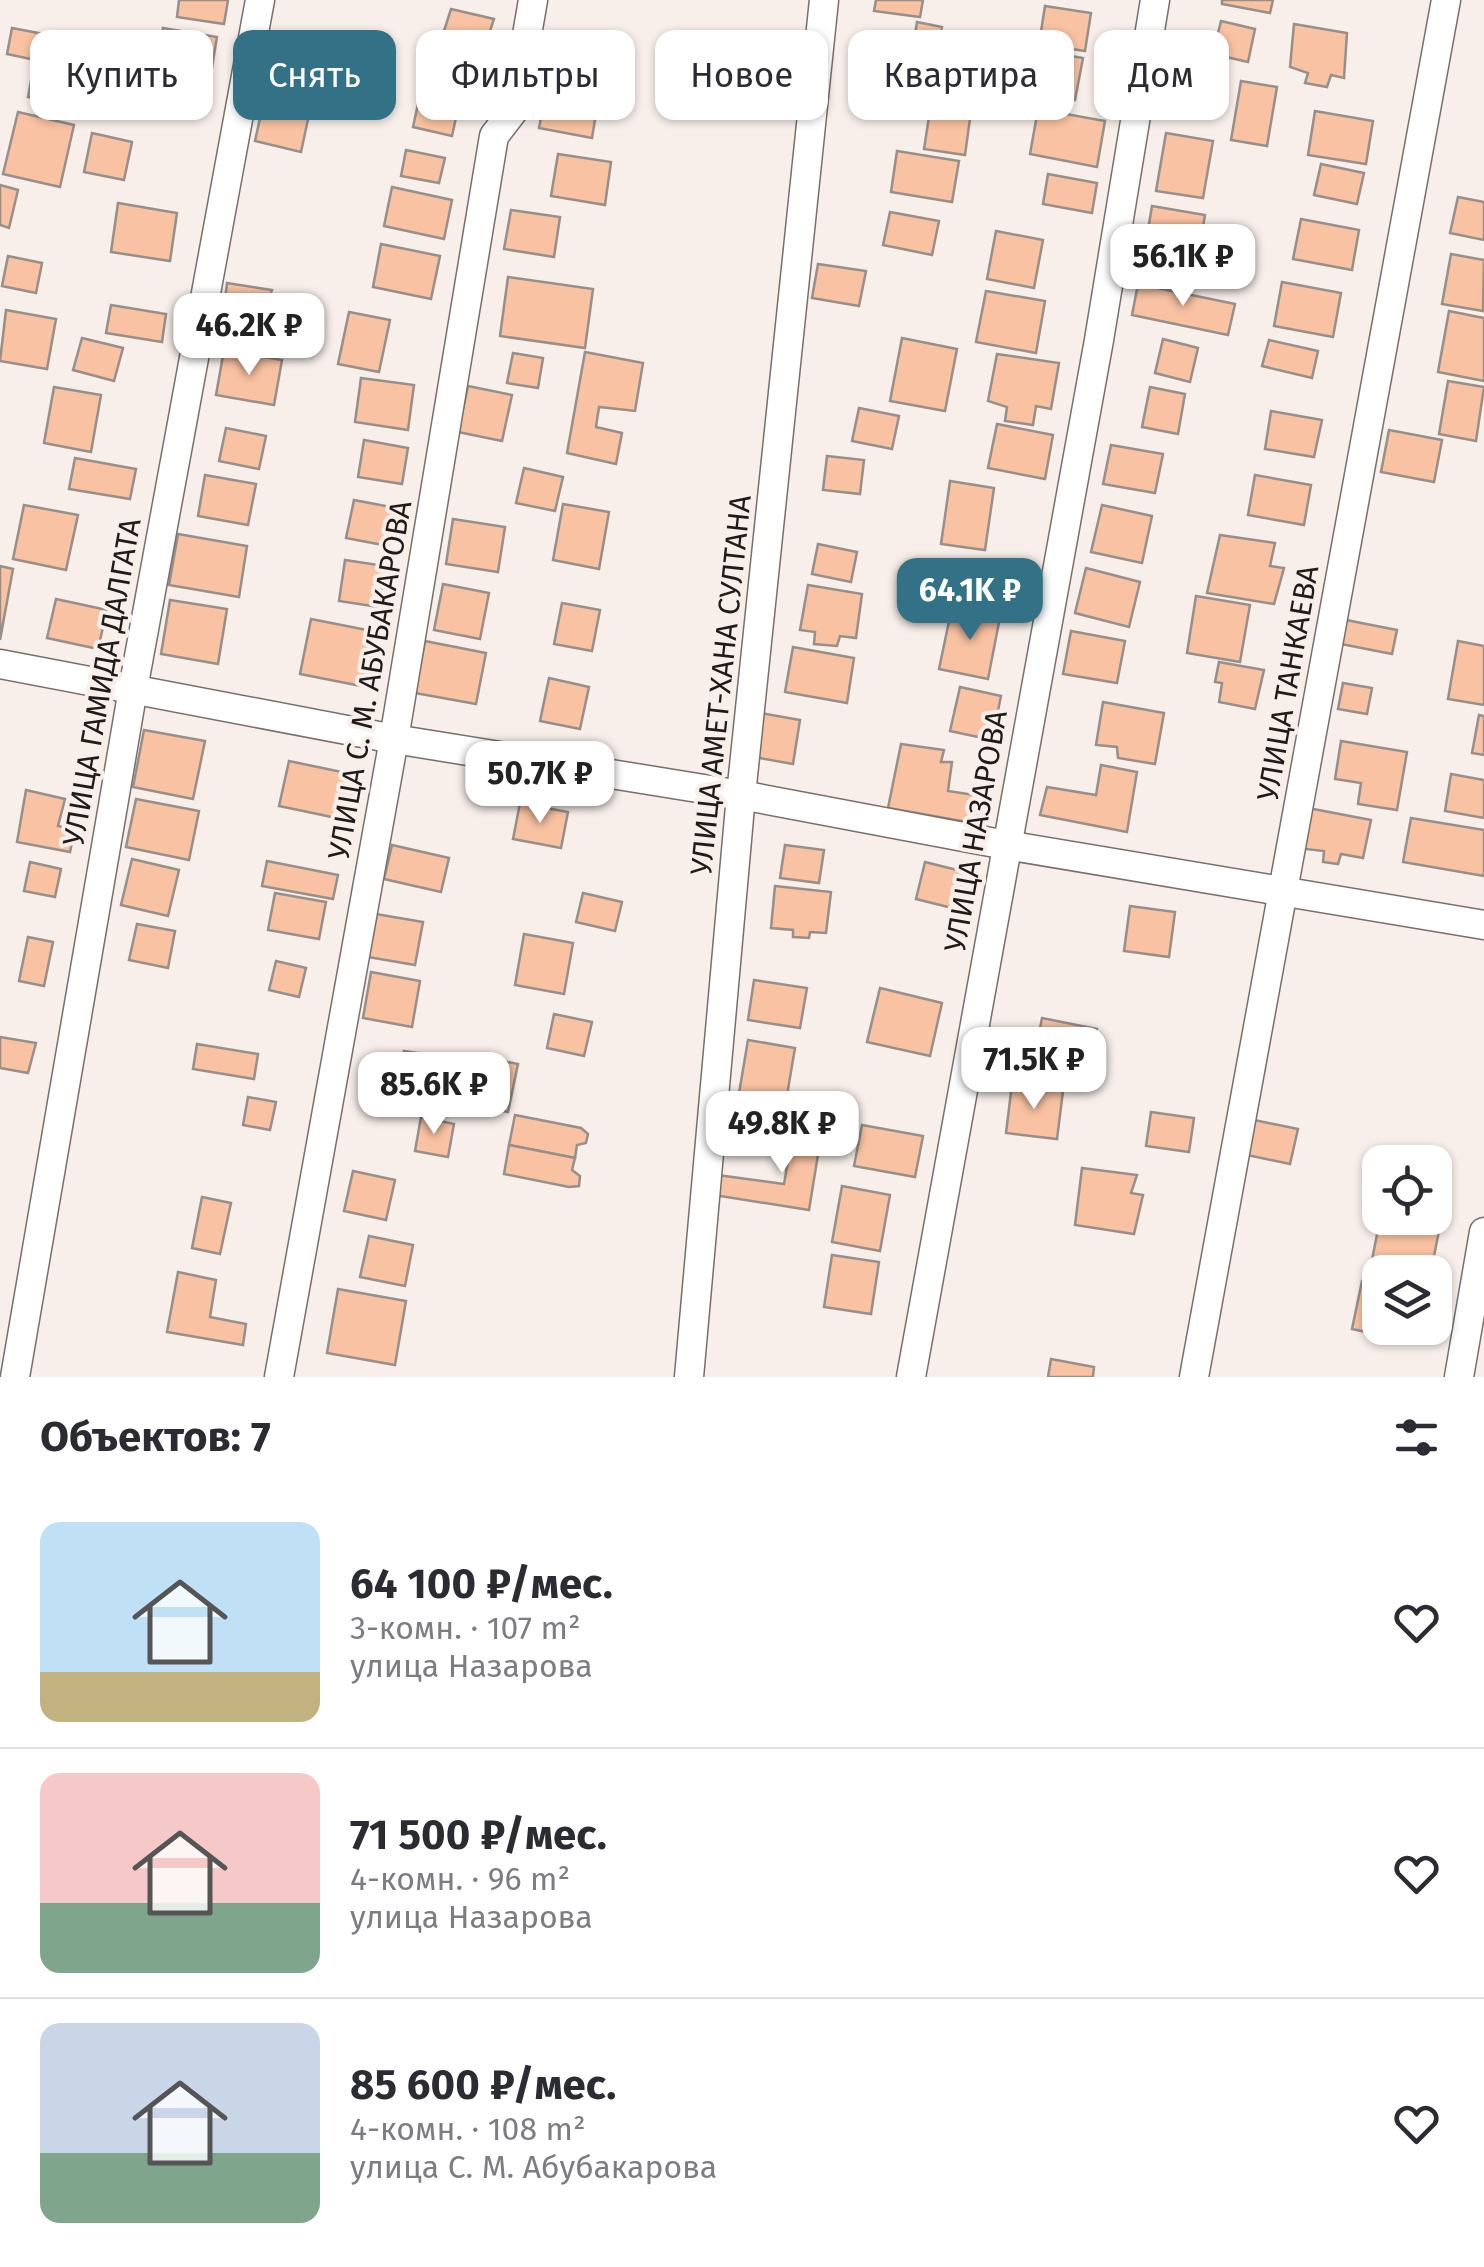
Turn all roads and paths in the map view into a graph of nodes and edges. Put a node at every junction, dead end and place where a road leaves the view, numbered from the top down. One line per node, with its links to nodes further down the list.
1 (260, 0): 7 (street, УЛИЦА ГАМИДА ДАЛГАТА)
2 (533, 0): 8 (street, УЛИЦА С. М. АБУБАКАРОВА)
3 (824, 0): 9 (street, УЛИЦА АМЕТ-ХАНА СУЛТАНА)
4 (1155, 0): 10 (street, УЛИЦА НАЗАРОВА)
5 (1446, 0): 11 (street, УЛИЦА ТАНКАЕВА)
6 (0, 664): 7 (street)
7 (133, 690): 8 (street); 14 (street, УЛИЦА ГАМИДА ДАЛГАТА)
8 (394, 739): 9 (street); 15 (street, УЛИЦА С. М. АБУБАКАРОВА)
9 (741, 795): 10 (street); 16 (street, УЛИЦА АМЕТ-ХАНА СУЛТАНА)
10 (1006, 845): 11 (street); 17 (street, УЛИЦА НАЗАРОВА)
11 (1282, 892): 12 (street); 18 (street, УЛИЦА ТАНКАЕВА)
12 (1484, 926)
13 (1484, 1232): 19 (street)
14 (15, 1377)
15 (279, 1377)
16 (690, 1377)
17 (911, 1377)
18 (1194, 1377)
19 (1459, 1377)

